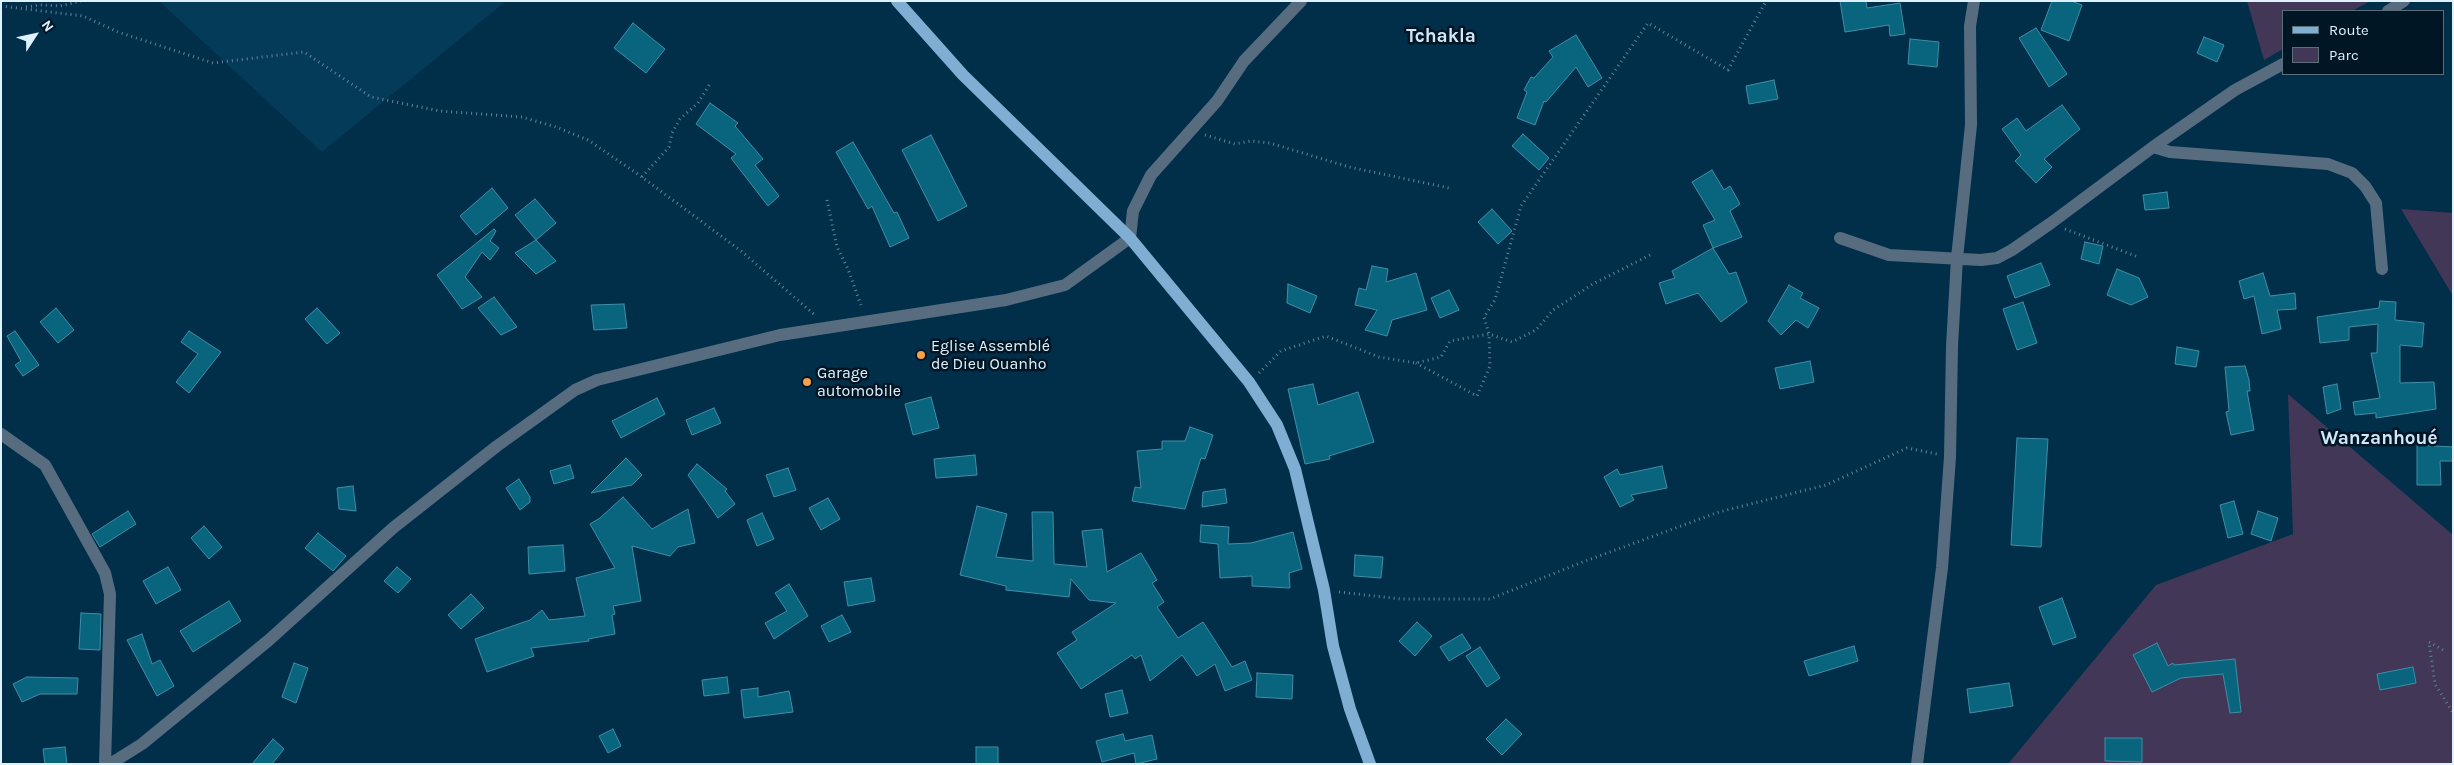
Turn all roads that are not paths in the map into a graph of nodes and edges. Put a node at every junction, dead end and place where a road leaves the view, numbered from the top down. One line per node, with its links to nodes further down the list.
1 (897, 1): 8 (main road)
2 (1301, 1): 8 (street)
3 (1974, 1): 10 (street)
4 (2404, 1): 5 (street)
5 (2390, 10)
6 (2282, 65): 7 (street)
7 (2153, 147): 10 (street); 11 (street)
8 (1130, 238): 14 (street); 15 (main road)
9 (1840, 238): 10 (street)
10 (1957, 258): 16 (street)
11 (2382, 269)
12 (1, 434): 13 (street)
13 (105, 764)
14 (110, 764)
15 (1370, 764)
16 (1917, 764)

